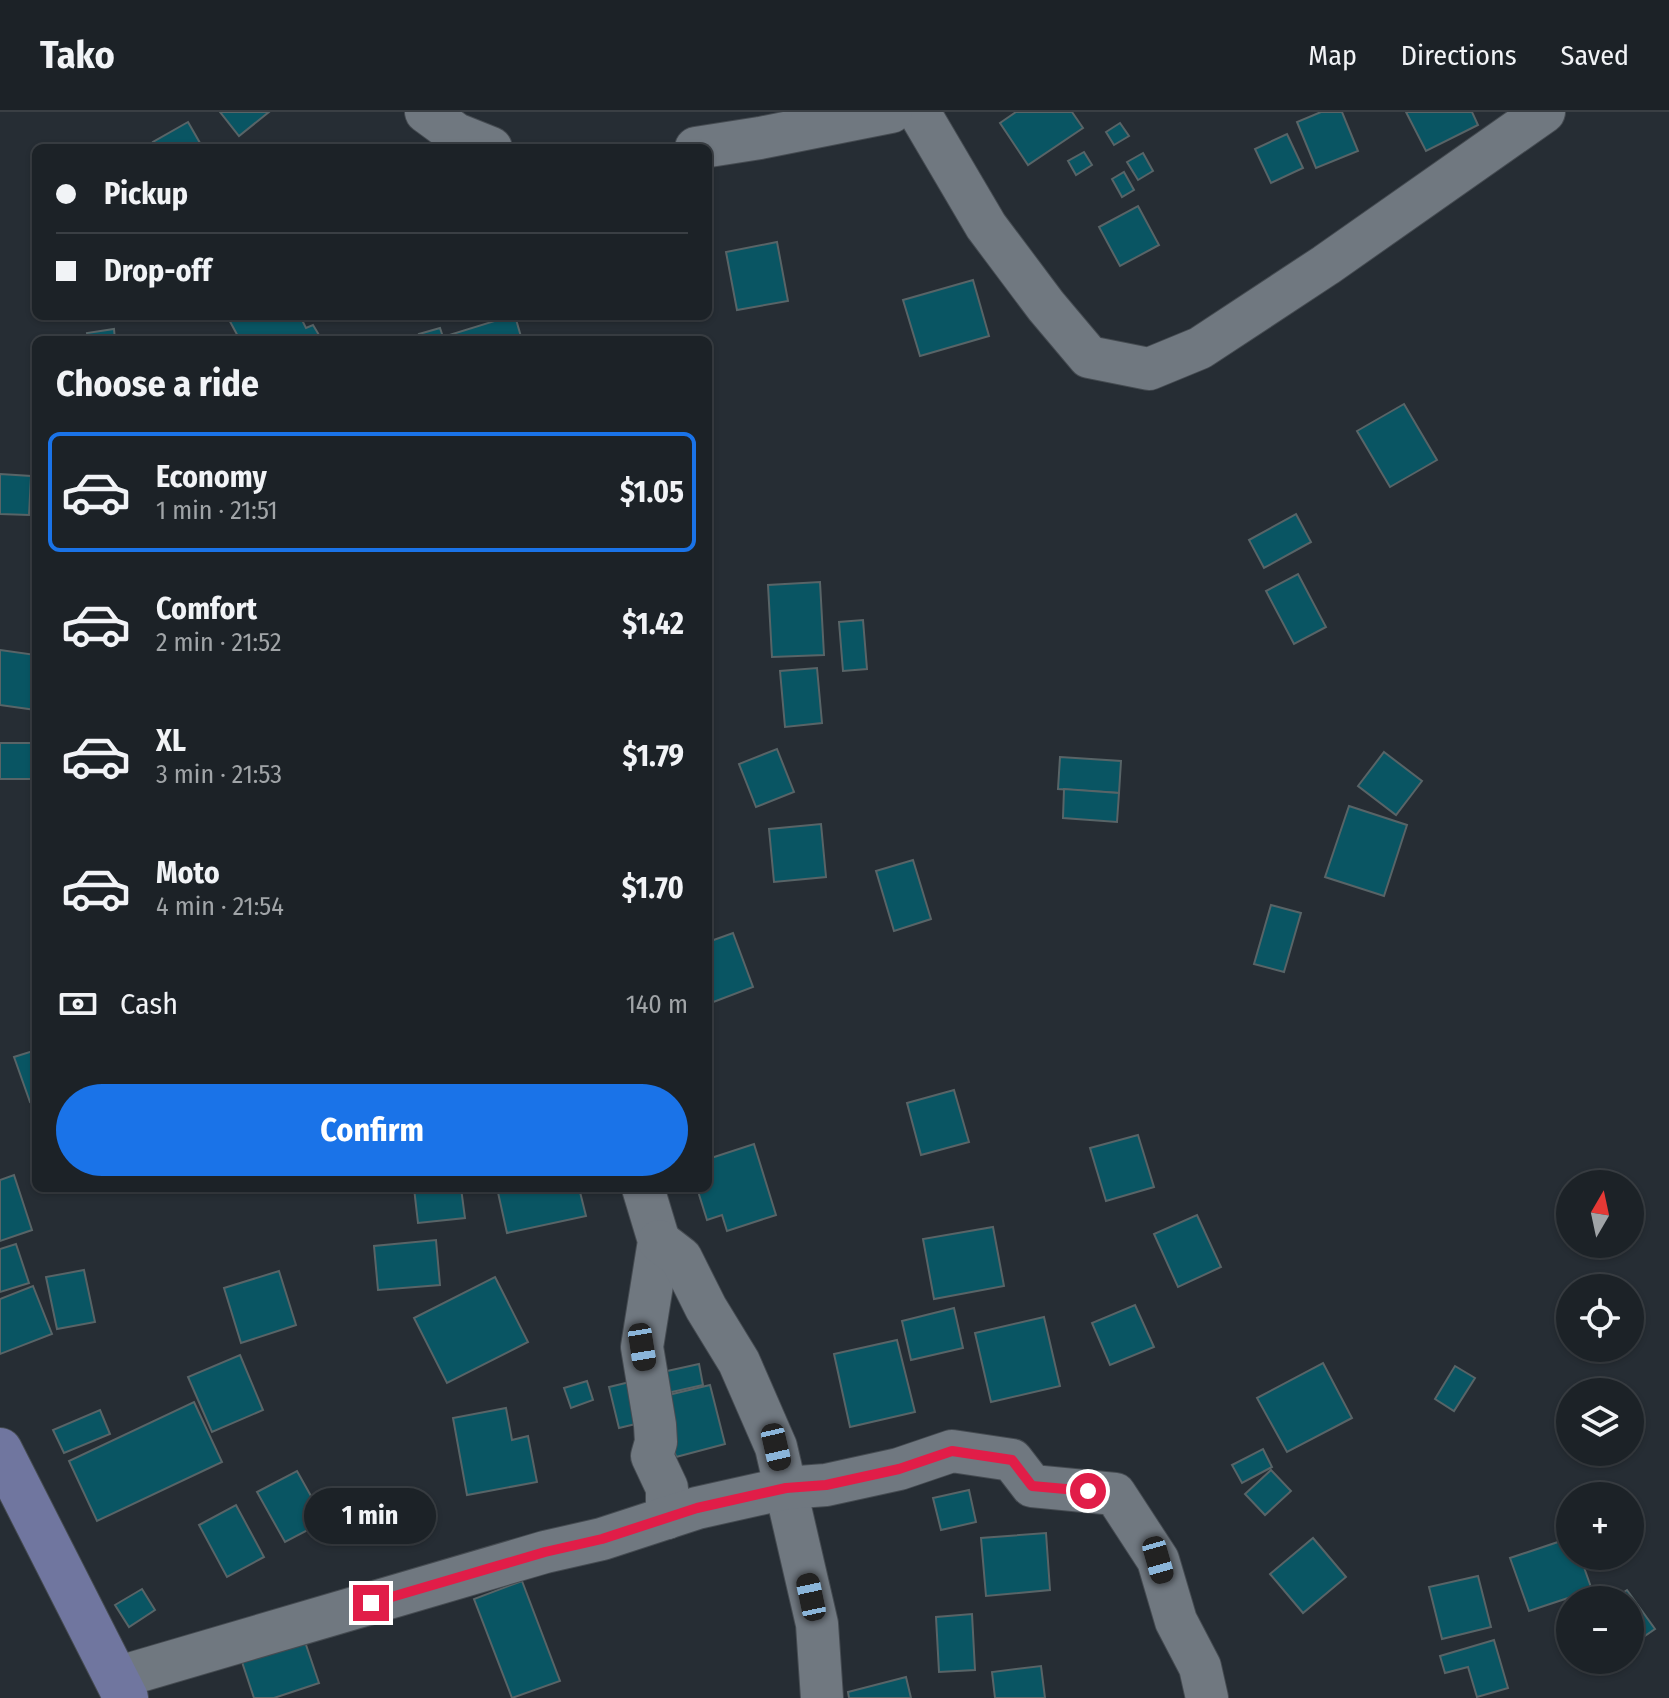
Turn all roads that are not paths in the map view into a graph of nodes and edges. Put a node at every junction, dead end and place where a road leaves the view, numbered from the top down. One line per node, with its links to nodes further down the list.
1 (426, 112): 5 (street)
2 (891, 112): 6 (street)
3 (919, 112): 4 (street)
4 (1544, 112)
5 (481, 144)
6 (712, 146)
7 (644, 1192): 8 (street)
8 (659, 1241): 10 (street); 11 (street)
9 (0, 1450): 12 (main road)
10 (786, 1488): 11 (street); 13 (street); 14 (street)
11 (667, 1518): 12 (street)
12 (121, 1688)
13 (822, 1698)
14 (1207, 1698)

